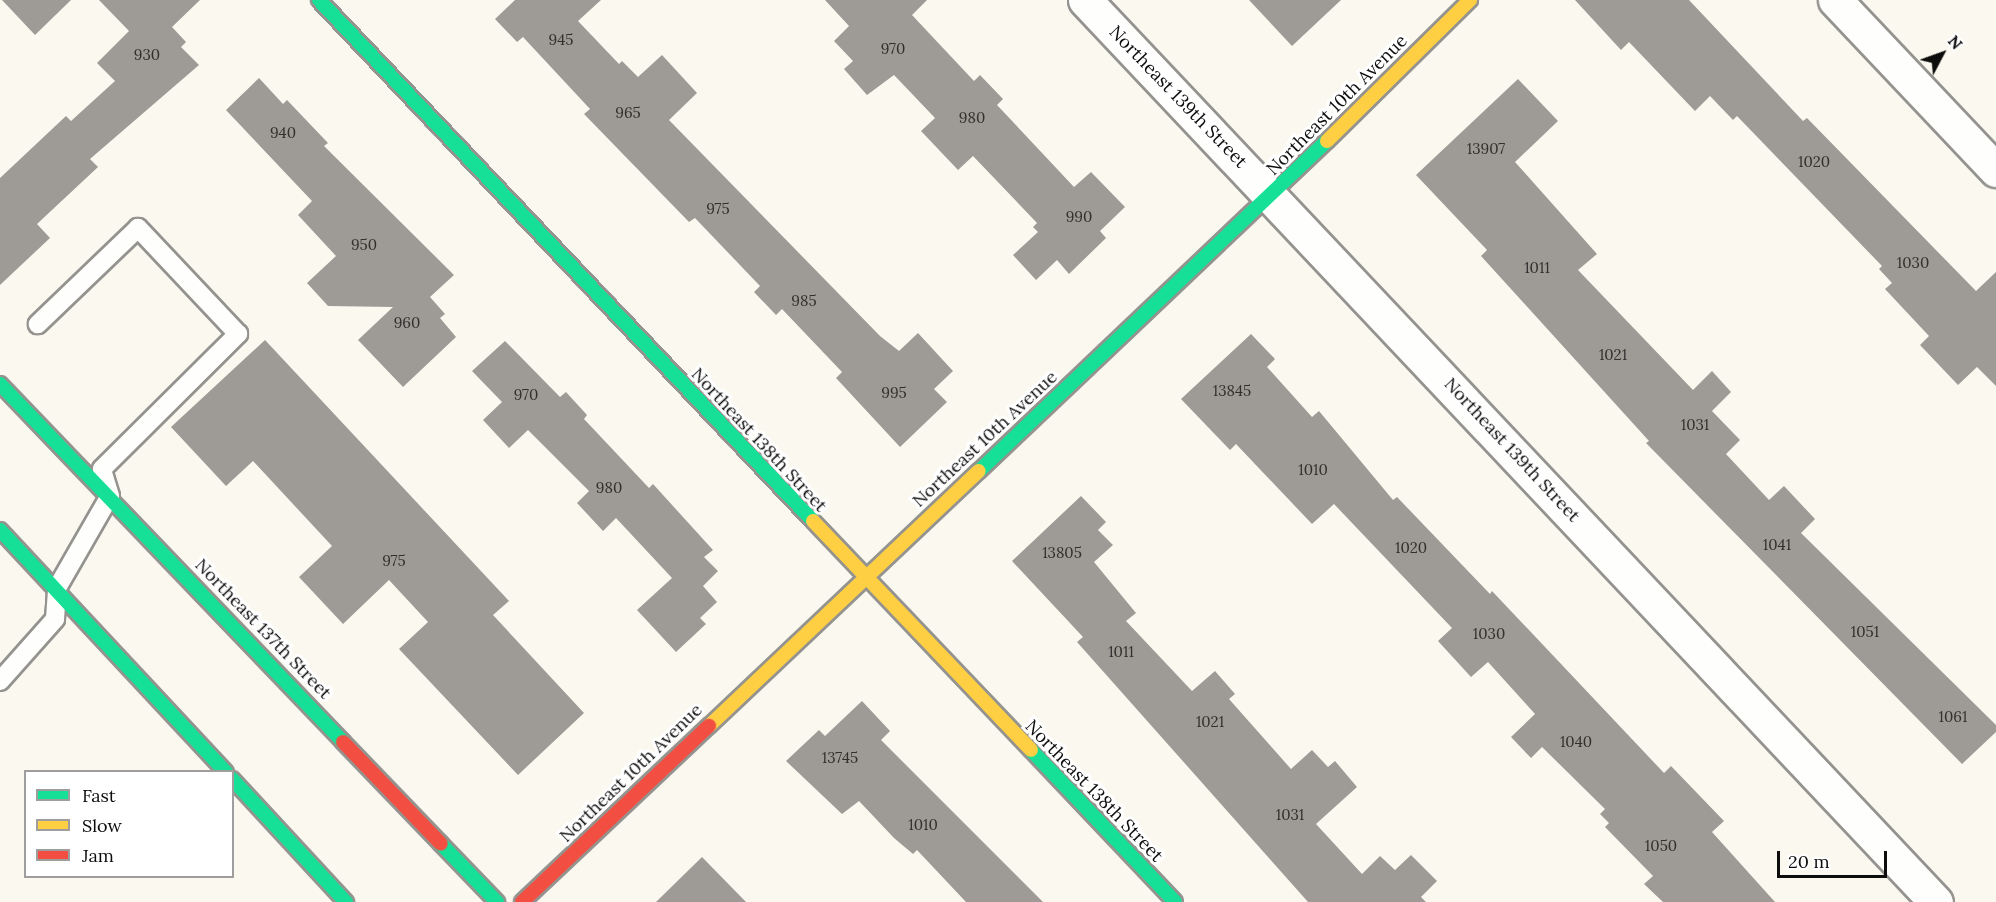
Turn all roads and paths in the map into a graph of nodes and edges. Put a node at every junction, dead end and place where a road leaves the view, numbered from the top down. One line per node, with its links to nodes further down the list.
1 (319, 0): 11 (street, Northeast 138th Street)
2 (1085, 0): 6 (street, Northeast 139th Street)
3 (1470, 0): 6 (street, Northeast 10th Avenue)
4 (1835, 0): 5 (street)
5 (1996, 170)
6 (1272, 195): 11 (street, Northeast 10th Avenue); 20 (street, Northeast 139th Street)
7 (38, 324): 9 (lane)
8 (0, 384): 9 (street, Northeast 137th Street)
9 (110, 496): 12 (lane); 17 (street, Northeast 137th Street)
10 (0, 530): 12 (street)
11 (864, 577): 18 (street, Northeast 10th Avenue); 19 (street, Northeast 138th Street)
12 (57, 588): 13 (lane); 14 (street)
13 (0, 681)
14 (225, 770)
15 (234, 781): 16 (street)
16 (346, 902)
17 (497, 902)
18 (522, 902)
19 (1175, 902)
20 (1936, 902)

